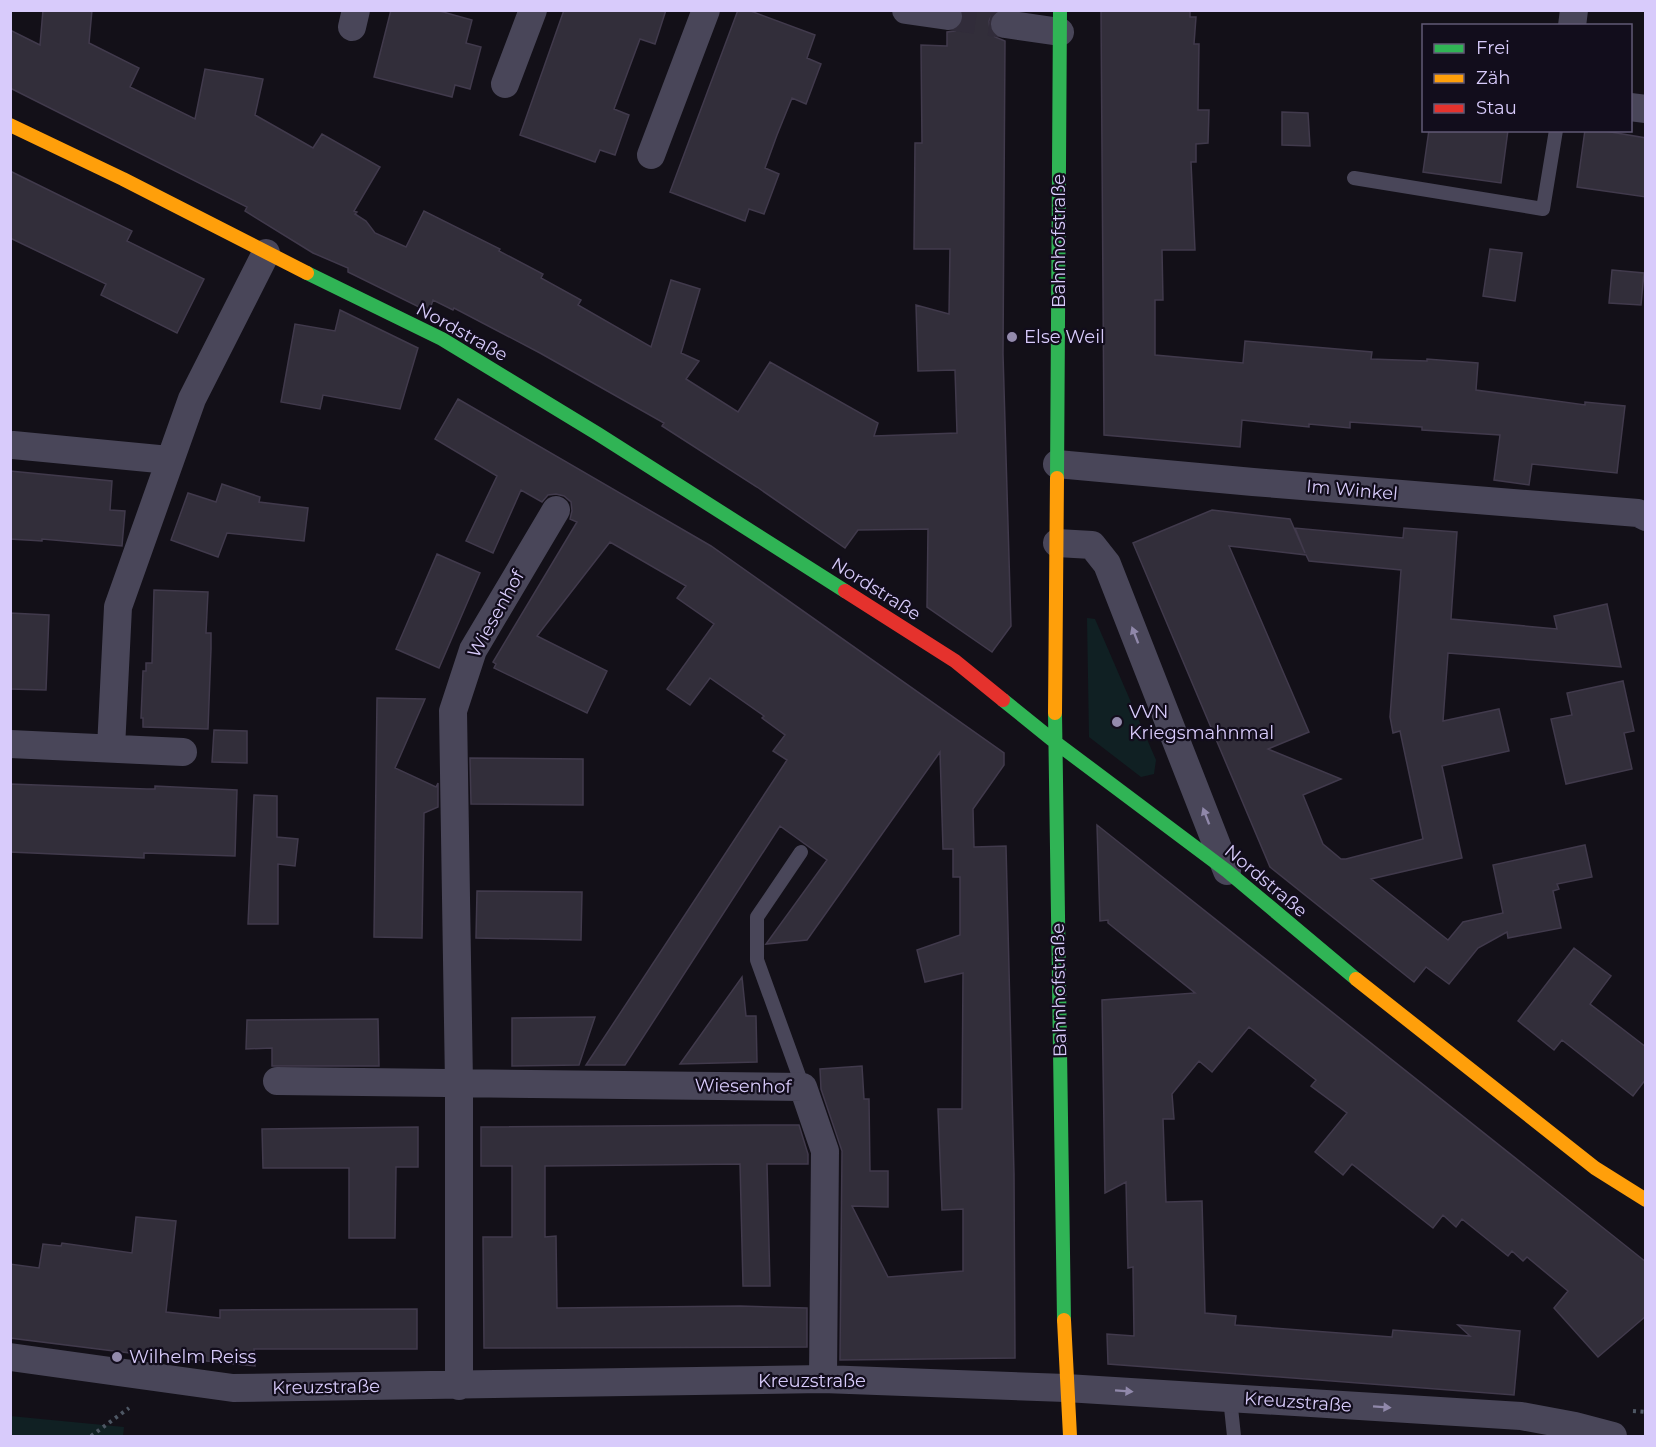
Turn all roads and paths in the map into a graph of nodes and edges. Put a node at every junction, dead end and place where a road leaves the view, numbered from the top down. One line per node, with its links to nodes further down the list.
1 (534, 10): 7 (street)
2 (706, 10): 10 (street)
3 (906, 10): 4 (street)
4 (948, 16)
5 (1060, 21): 6 (street); 15 (street, Bahnhofstraße)
6 (1005, 24)
7 (505, 84)
8 (10, 125): 12 (street, Nordstraße)
9 (1556, 132): 11 (lane)
10 (651, 155)
11 (1354, 177)
12 (266, 253): 14 (street); 19 (street, Nordstraße)
13 (13, 445): 14 (street)
14 (169, 460): 21 (street)
15 (1057, 464): 17 (street, Im Winkel); 18 (street, Bahnhofstraße)
16 (556, 510): 26 (street, Wiesenhof)
17 (1646, 517)
18 (1056, 543): 19 (street, Bahnhofstraße); 24 (street, one-way to 18)
19 (1055, 742): 24 (street, Nordstraße); 32 (street, Bahnhofstraße)
20 (10, 744): 21 (street)
21 (111, 748): 22 (street)
22 (183, 752)
23 (801, 852): 27 (lane)
24 (1227, 871): 28 (street, Nordstraße)
25 (277, 1081): 26 (street, Wiesenhof)
26 (459, 1084): 27 (street, Wiesenhof); 31 (street, Wiesenhof)
27 (803, 1087): 30 (street, Wiesenhof)
28 (1646, 1200)
29 (10, 1357): 31 (street, Kreuzstraße)
30 (823, 1379): 31 (street, Kreuzstraße); 32 (street, Kreuzstraße)
31 (459, 1386)
32 (1066, 1388): 33 (street, Kreuzstraße, one-way to 33); 34 (street, Bahnhofstraße)
33 (1230, 1398): 35 (lane); 36 (street, Kreuzstraße, one-way to 36)
34 (1070, 1437)
35 (1234, 1437)
36 (1613, 1437)

